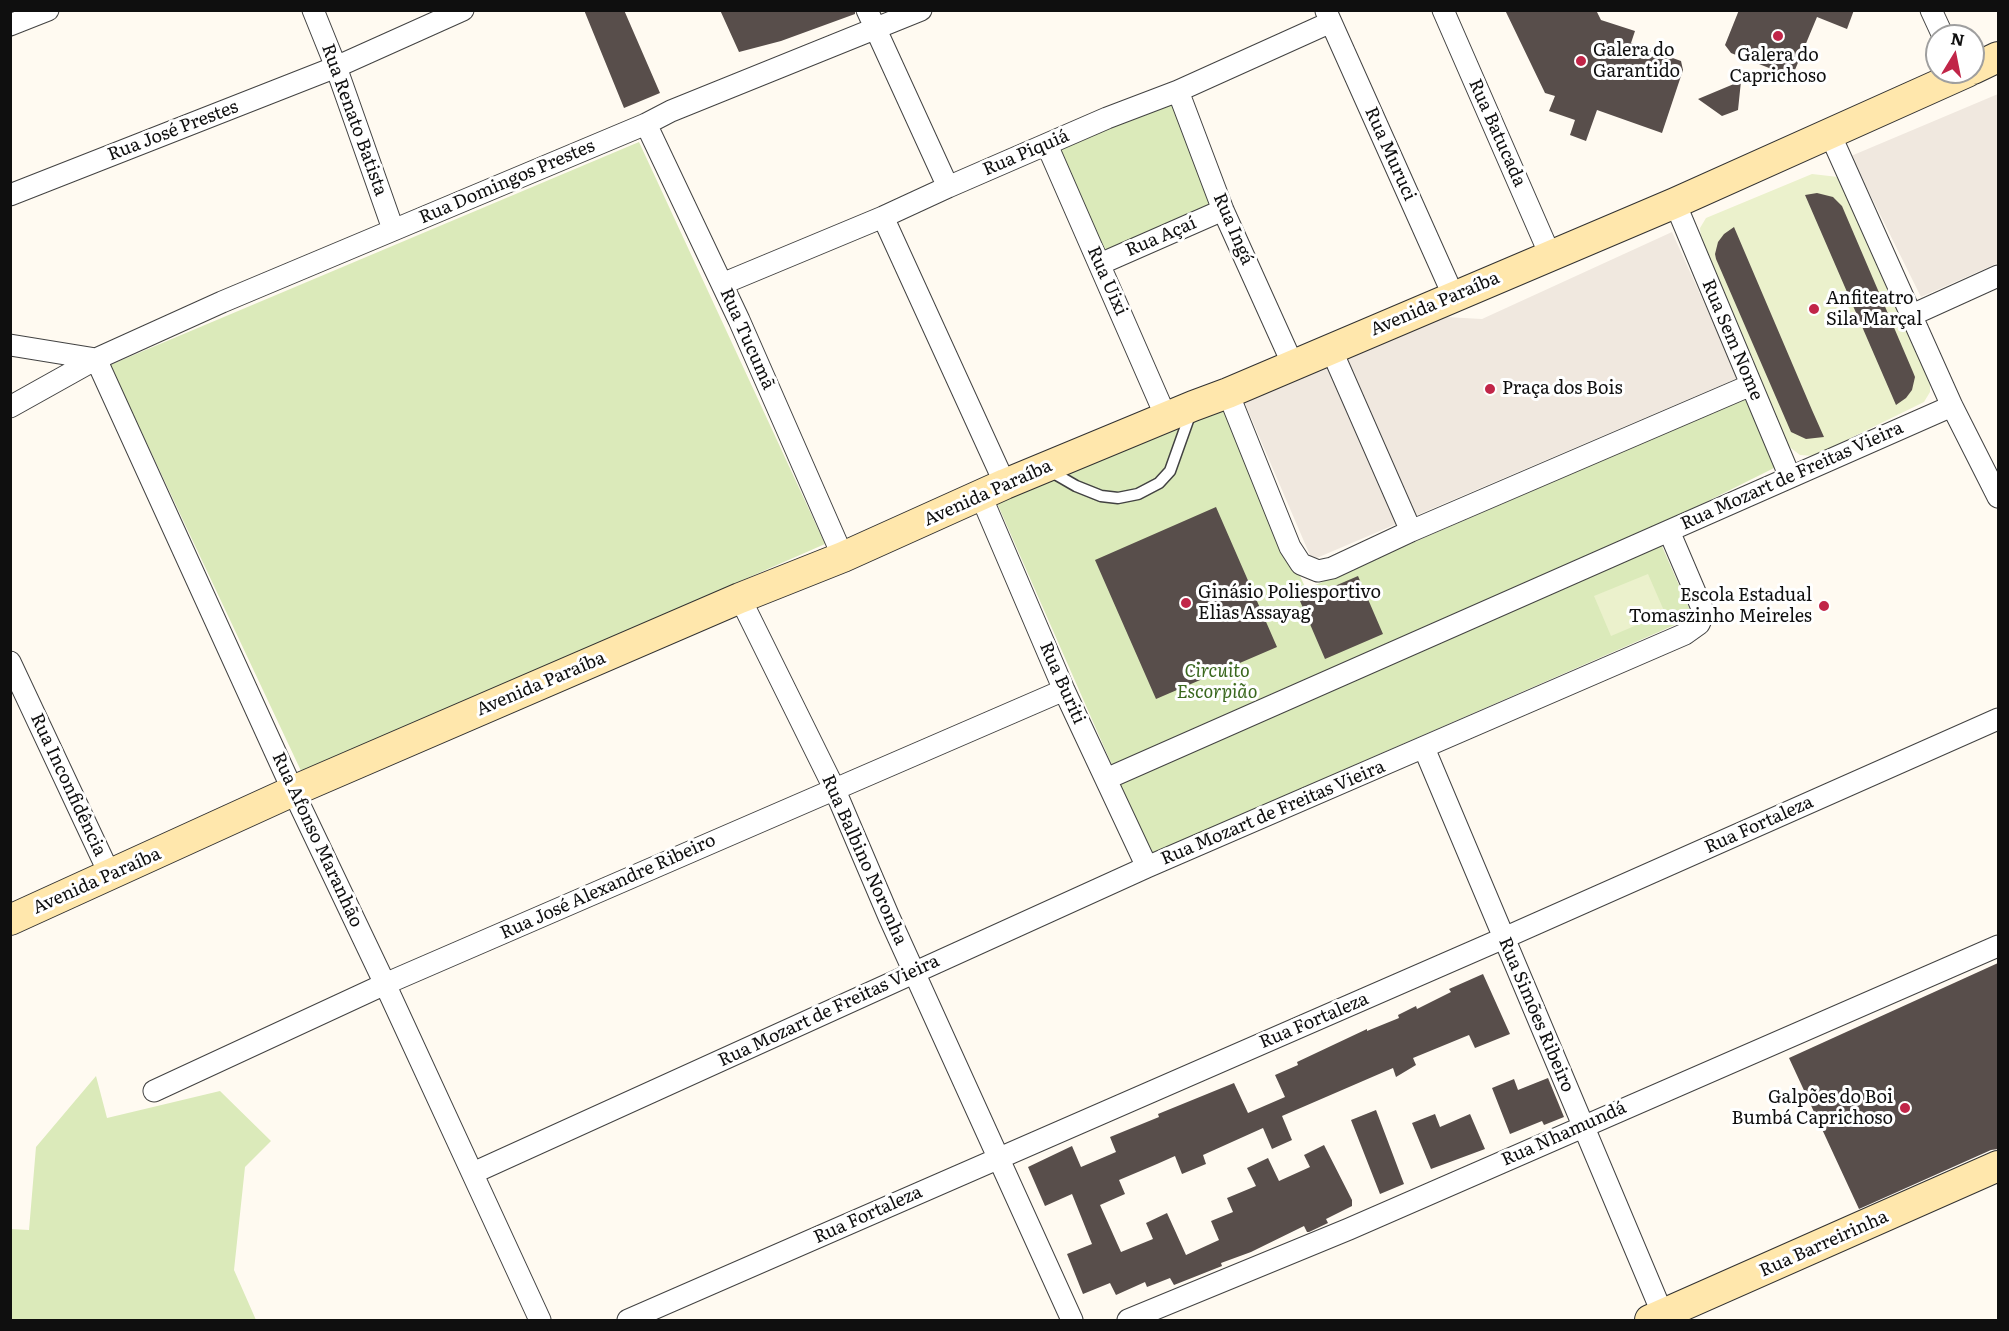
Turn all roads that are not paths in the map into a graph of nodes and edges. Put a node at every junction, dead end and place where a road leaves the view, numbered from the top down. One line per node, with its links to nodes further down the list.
1 (48, 10): 10 (street)
2 (313, 10): 11 (street, Rua Renato Batista)
3 (463, 10): 11 (street, Rua José Prestes)
4 (921, 10): 8 (street, Rua Domingos Prestes)
5 (1443, 10): 23 (street, Rua Batucada)
6 (1931, 10): 9 (street)
7 (1328, 16): 13 (street, Rua Piquiá); 27 (street, Rua Muruci)
8 (871, 20): 14 (street, Rua Domingos Prestes); 17 (street)
9 (1937, 24)
10 (10, 26)
11 (336, 67): 18 (street, Rua José Prestes); 22 (street, Rua Renato Batista)
12 (1939, 84): 15 (street, Avenida Paraíba)
13 (1178, 91): 16 (street, Rua Piquiá); 20 (street, Rua Ingá)
14 (646, 124): 22 (street, Rua Domingos Prestes); 26 (street, Rua Tucumã)
15 (1830, 134): 19 (street, Avenida Paraíba); 28 (street)
16 (1047, 145): 17 (street, Rua Piquiá); 24 (street, Rua Uixi)
17 (948, 187): 21 (street, Rua Piquiá)
18 (10, 195)
19 (1676, 203): 23 (street, Avenida Paraíba); 33 (street, Rua Sem Nome)
20 (1223, 210): 24 (street, Rua Açaí); 32 (street, Rua Ingá)
21 (883, 217): 26 (street, Rua Piquiá); 40 (street, Rua Buriti)
22 (393, 229): 31 (street, Rua Domingos Prestes)
23 (1550, 255): 27 (street, Avenida Paraíba)
24 (1100, 264): 37 (street, Rua Uixi)
25 (1998, 276): 28 (street)
26 (722, 284): 44 (street, Rua Tucumã)
27 (1454, 297): 30 (street, Avenida Paraíba)
28 (1912, 315): 35 (street)
29 (10, 345): 31 (street)
30 (1331, 349): 32 (street, Avenida Paraíba); 42 (street)
31 (96, 359): 36 (street, Rua Domingos Prestes); 52 (street, Rua Afonso Maranhão)
32 (1293, 365): 34 (street, Avenida Paraíba)
33 (1751, 385): 39 (street, Rua Sem Nome); 42 (street)
34 (1228, 393): 37 (street, Avenida Paraíba); 42 (street)
35 (1952, 406): 39 (street, Rua Mozart de Freitas Vieira); 41 (street)
36 (10, 407)
37 (1179, 411): 38 (street, Avenida Paraíba); 38 (lane)
38 (1045, 468): 40 (street, Avenida Paraíba)
39 (1791, 477): 43 (street, Rua Mozart de Freitas Vieira)
40 (993, 490): 44 (street, Avenida Paraíba); 47 (street, Rua Buriti)
41 (1998, 497)
42 (1411, 531)
43 (1669, 531): 49 (street, Rua Mozart de Freitas Vieira); 50 (street)
44 (843, 557): 45 (street, Avenida Paraíba)
45 (740, 598): 51 (street, Rua Balbino Noronha); 52 (street, Avenida Paraíba)
46 (10, 662): 54 (street, Rua Inconfidência)
47 (1064, 690): 50 (street, Rua Buriti); 51 (street, Rua José Alexandre Ribeiro)
48 (1998, 719): 56 (street, Rua Fortaleza)
49 (1424, 748): 53 (street, Rua Mozart de Freitas Vieira); 56 (street, Rua Simões Ribeiro)
50 (1106, 779): 53 (street, Rua Buriti)
51 (834, 788): 58 (street, Rua Balbino Noronha); 59 (street, Rua José Alexandre Ribeiro)
52 (293, 791): 54 (street, Avenida Paraíba); 59 (street, Rua Afonso Maranhão)
53 (1147, 867): 58 (street, Rua Mozart de Freitas Vieira)
54 (110, 875): 55 (street, Avenida Paraíba)
55 (10, 920)
56 (1504, 939): 61 (street, Rua Simões Ribeiro); 62 (street, Rua Fortaleza)
57 (1998, 946): 61 (street, Rua Nhamundá)
58 (914, 972): 62 (street, Rua Balbino Noronha); 64 (street, Rua Mozart de Freitas Vieira)
59 (385, 984): 60 (street, Rua José Alexandre Ribeiro); 64 (street, Rua Afonso Maranhão)
60 (154, 1091)
61 (1582, 1126): 65 (street, Rua Simões Ribeiro); 69 (street, Rua Nhamundá)
62 (998, 1158): 67 (street, Rua Fortaleza); 68 (street, Rua Balbino Noronha)
63 (1998, 1166): 65 (street, Rua Barreirinha)
64 (473, 1173): 66 (street, Rua Afonso Maranhão)
65 (1656, 1318)
66 (540, 1320)
67 (628, 1320)
68 (1072, 1320)
69 (1128, 1320)

